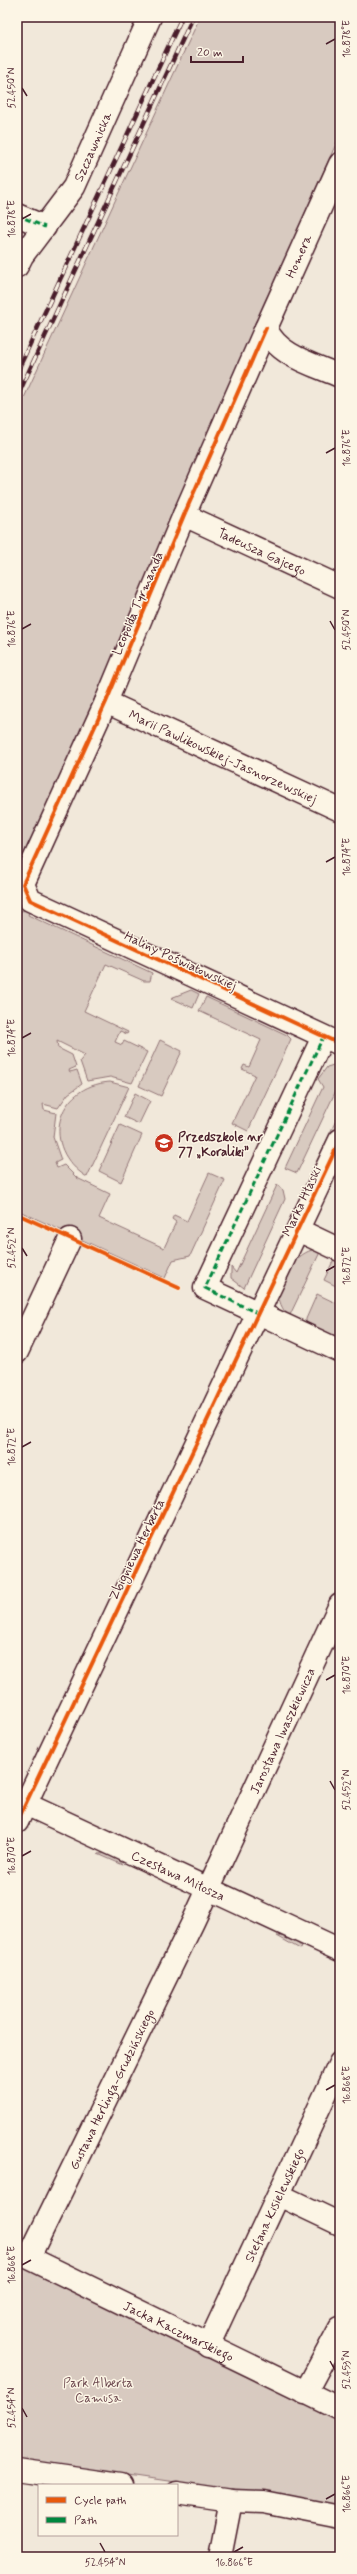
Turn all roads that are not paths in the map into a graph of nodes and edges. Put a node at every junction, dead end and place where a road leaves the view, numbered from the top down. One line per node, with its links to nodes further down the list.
1 (150, 17): 4 (street, Szczawnicka)
2 (340, 164): 6 (street, Homera)
3 (17, 215): 4 (street)
4 (45, 227): 5 (street, Szczawnicka)
5 (17, 266)
6 (266, 328): 7 (street); 8 (street, Leopolda Tyrmanda)
7 (340, 376)
8 (184, 515): 9 (street, Tadeusza Gajcego); 10 (street, Leopolda Tyrmanda)
9 (340, 587)
10 (106, 702): 11 (street, Marii Pawlikowskiej-Jasnorzewskiej); 12 (street, Leopolda Tyrmanda)
11 (340, 810)
12 (23, 884): 13 (street, Haliny Poświatowskiej)
13 (332, 1040): 18 (street)
14 (340, 1140): 15 (street, Marka Hłaski)
15 (298, 1230): 17 (street); 18 (street, Marka Hłaski)
16 (70, 1239): 20 (street)
17 (340, 1250)
18 (259, 1314): 19 (street); 22 (street, Zbigniewa Herberta)
19 (340, 1351)
20 (17, 1352)
21 (340, 1605): 23 (street, Jarosława Iwaszkiewicza)
22 (20, 1809): 23 (street, Czesława Miłosza)
23 (208, 1889): 24 (street, Czesława Miłosza); 28 (street, Gustawa Herlinga-Grudzińskiego)
24 (340, 1950)
25 (340, 2063): 26 (street, Stefana Kisielewskiego)
26 (279, 2195): 27 (street); 30 (street, Stefana Kisielewskiego)
27 (340, 2224)
28 (23, 2254): 30 (street, Jacka Kaczmarskiego)
29 (340, 2328): 31 (street)
30 (208, 2346): 31 (street, Jacka Kaczmarskiego)
31 (305, 2393): 32 (street, Jacka Kaczmarskiego)
32 (340, 2409)
33 (17, 2470): 34 (street)
34 (114, 2484)
35 (178, 2493): 36 (street)
36 (231, 2501): 37 (street); 38 (street)
37 (340, 2517)
38 (220, 2557)

